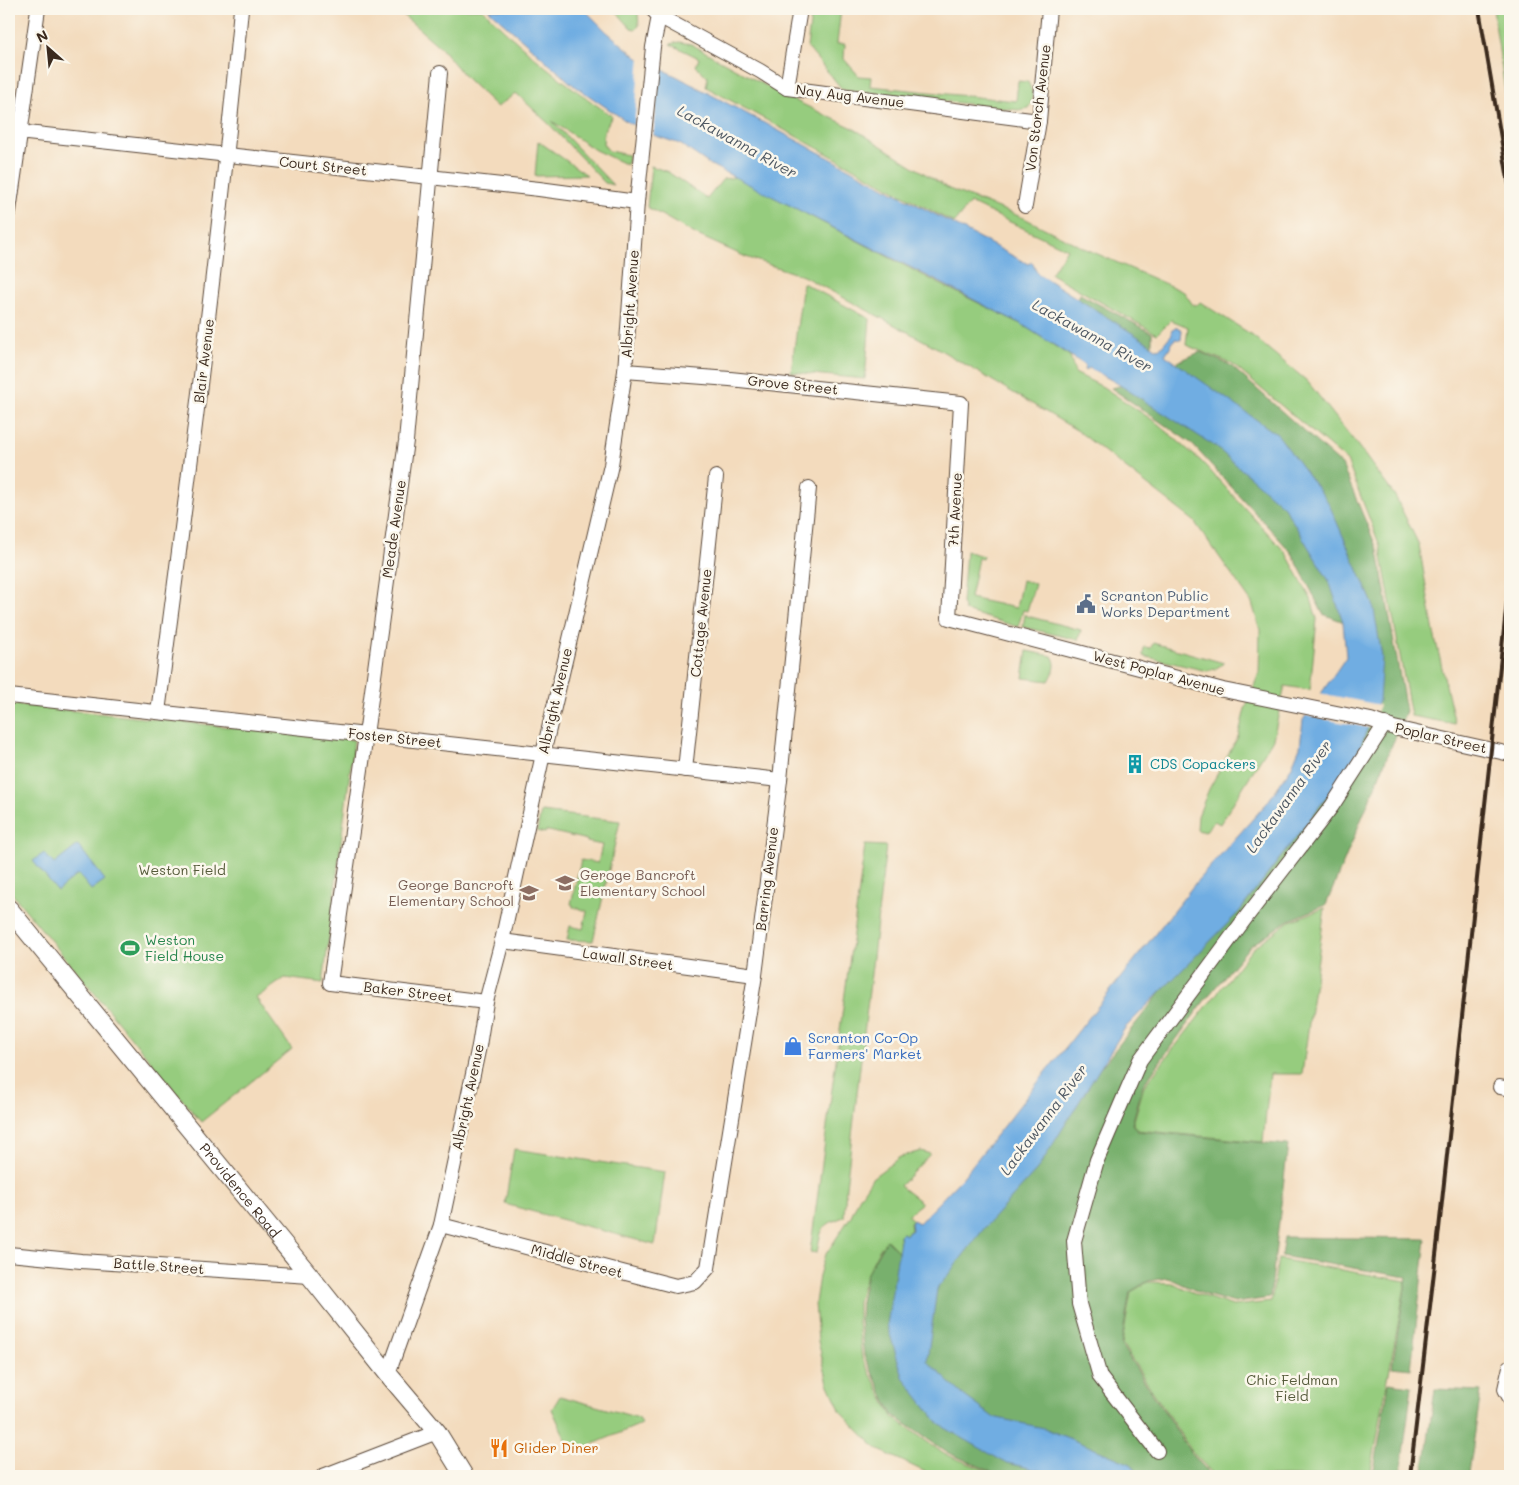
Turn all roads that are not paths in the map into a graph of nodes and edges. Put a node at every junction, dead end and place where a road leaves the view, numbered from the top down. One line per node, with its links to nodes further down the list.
1 (38, 9): 9 (street)
2 (241, 9): 10 (street, Blair Avenue)
3 (800, 9): 7 (street)
4 (1049, 9): 8 (street, Von Storch Avenue)
5 (656, 13): 7 (street, Nay Aug Avenue); 12 (street, Albright Avenue)
6 (440, 73): 11 (street, Meade Avenue)
7 (787, 88): 8 (street, Nay Aug Avenue)
8 (1039, 121): 13 (street, Von Storch Avenue)
9 (14, 131): 10 (street, Court Street); 14 (street)
10 (228, 155): 11 (street, Court Street); 21 (street, Blair Avenue)
11 (430, 177): 12 (street, Court Street); 24 (street, Meade Avenue)
12 (637, 202): 15 (street, Albright Avenue)
13 (1025, 206)
14 (9, 211)
15 (625, 371): 16 (street, Grove Street); 25 (street, Albright Avenue)
16 (961, 403): 19 (street, 7th Avenue)
17 (716, 477): 27 (street, Cottage Avenue)
18 (809, 488): 28 (street, Barring Avenue)
19 (948, 618): 22 (street, West Poplar Avenue)
20 (9, 696): 21 (street, Foster Street)
21 (158, 712): 24 (street, Foster Street)
22 (1371, 720): 23 (street, Poplar Street)
23 (1386, 724): 26 (street, Poplar Street); 42 (street)
24 (366, 735): 25 (street, Foster Street); 32 (street, Meade Avenue)
25 (543, 754): 27 (street, Foster Street); 30 (street, Albright Avenue)
26 (1510, 754)
27 (685, 770): 28 (street, Foster Street)
28 (780, 780): 31 (street, Barring Avenue)
29 (9, 909): 37 (main road, Providence Road)
30 (502, 941): 31 (street, Lawall Street); 33 (street, Albright Avenue)
31 (755, 975): 36 (street, Barring Avenue)
32 (330, 983): 33 (street, Baker Street)
33 (486, 1002): 34 (street, Albright Avenue)
34 (441, 1225): 36 (street, Middle Street); 39 (street, Albright Avenue)
35 (9, 1254): 37 (street, Battle Street)
36 (708, 1268)
37 (310, 1276): 39 (main road, Providence Road)
38 (1510, 1367): 40 (street)
39 (388, 1374): 41 (main road, Providence Road)
40 (1508, 1393)
41 (437, 1432): 43 (street); 44 (main road, Providence Road)
42 (1157, 1451)
43 (323, 1476)
44 (464, 1476)

